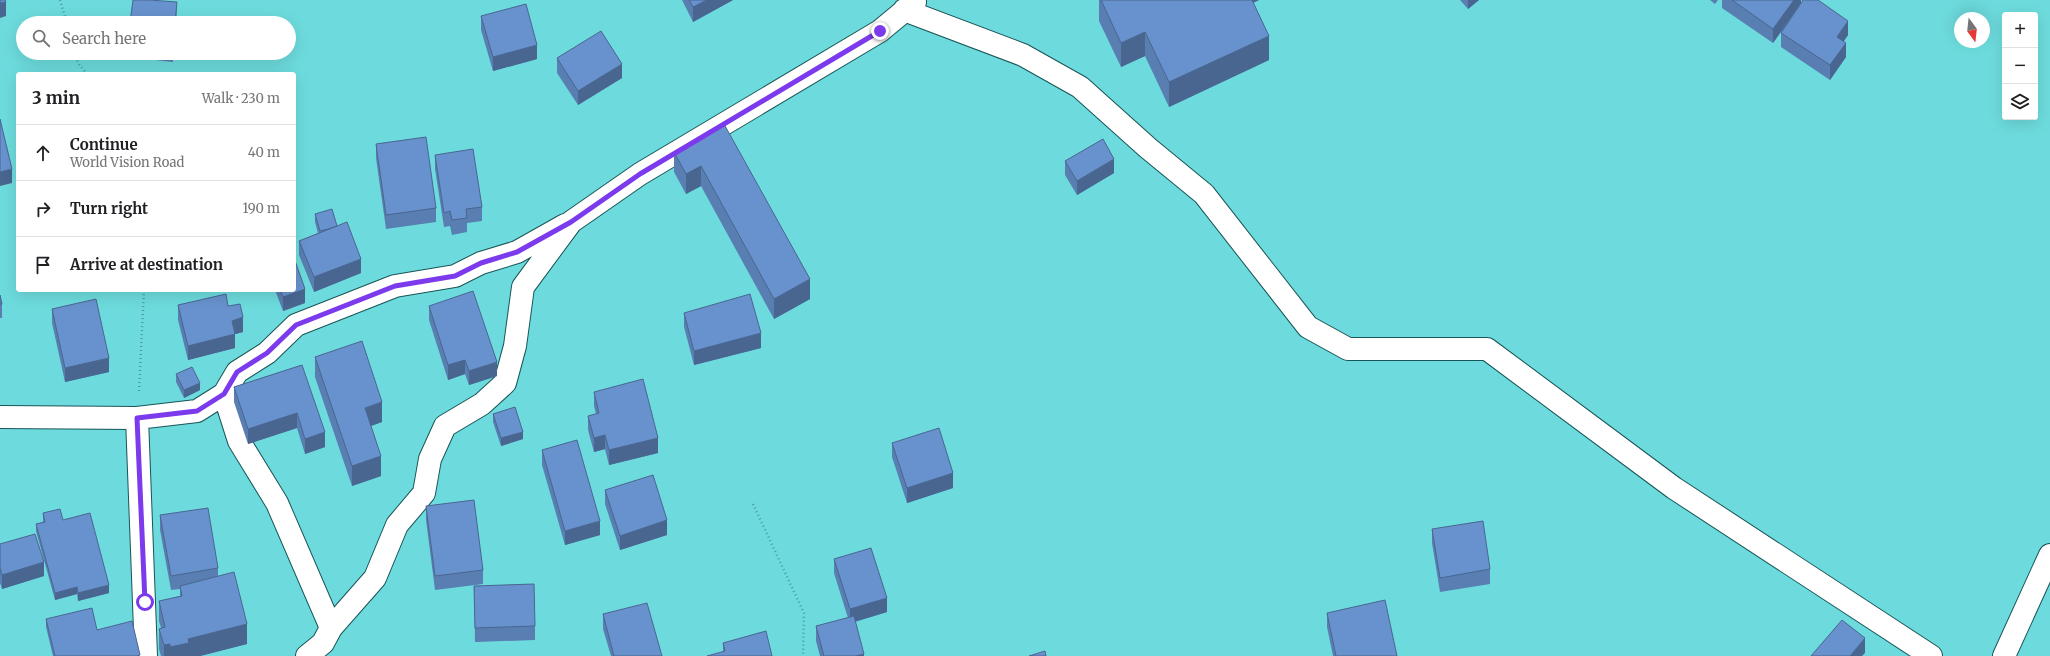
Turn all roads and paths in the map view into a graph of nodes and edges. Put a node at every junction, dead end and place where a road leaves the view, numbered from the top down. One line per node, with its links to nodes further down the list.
1 (60, 0): 3 (path)
2 (911, 5): 6 (street); 17 (street)
3 (65, 16)
4 (77, 60): 5 (path)
5 (85, 72)
6 (571, 222): 8 (street); 13 (street)
7 (144, 292): 10 (path)
8 (224, 394): 10 (street); 13 (street)
9 (0, 417): 10 (street)
10 (137, 418): 14 (street)
11 (753, 504): 16 (path)
12 (2050, 555): 18 (street)
13 (331, 628): 15 (street)
14 (146, 656)
15 (307, 656)
16 (803, 656)
17 (1931, 656)
18 (2004, 656)

